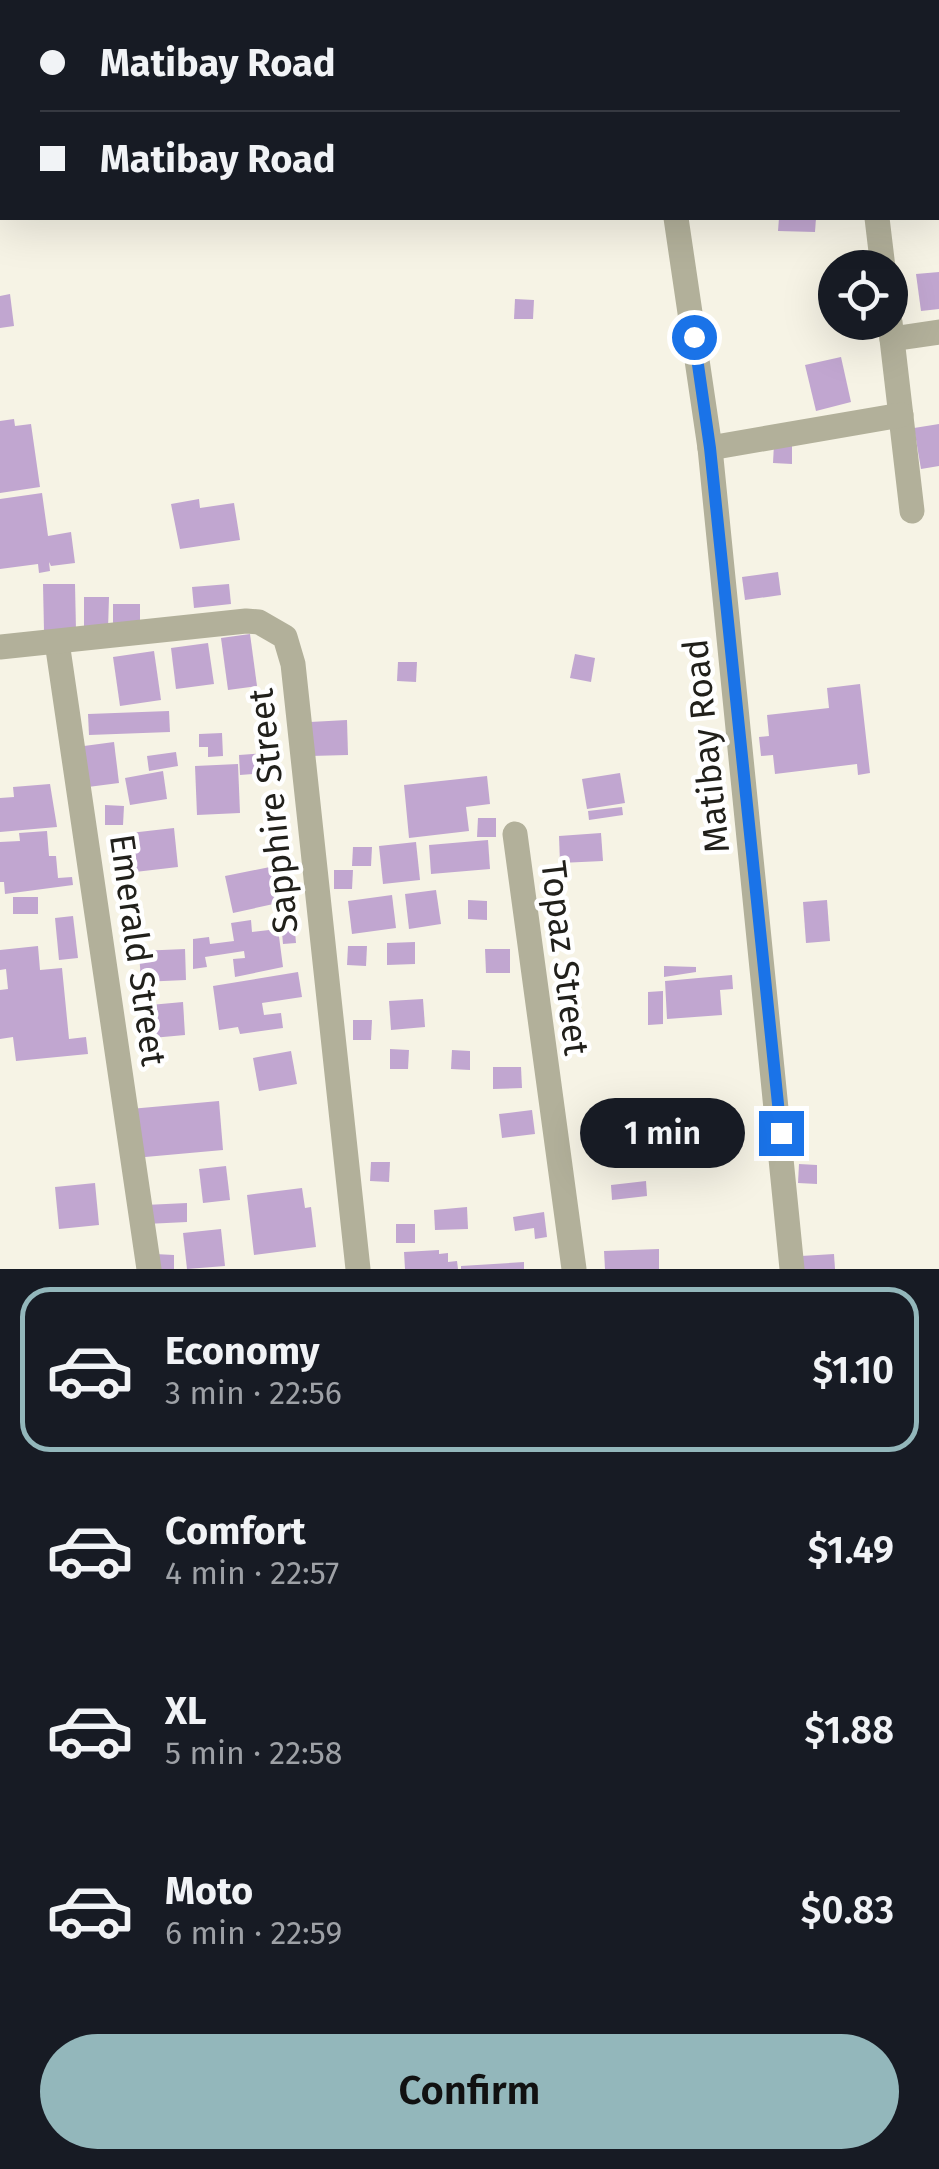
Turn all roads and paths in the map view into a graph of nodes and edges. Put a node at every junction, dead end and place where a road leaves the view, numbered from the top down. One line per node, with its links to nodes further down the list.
1 (676, 220): 8 (street, Matibay Road)
2 (877, 220): 3 (street)
3 (881, 250)
4 (908, 331): 5 (street)
5 (939, 332)
6 (892, 340): 7 (street)
7 (901, 415): 8 (street); 9 (street)
8 (710, 448): 16 (street, Matibay Road)
9 (912, 511)
10 (57, 642): 11 (street, Sapphire Street); 13 (street, Emerald Street); 14 (street, Sapphire Street)
11 (0, 648)
12 (515, 834): 15 (street, Topaz Street)
13 (150, 1269)
14 (358, 1269)
15 (574, 1269)
16 (792, 1269)

